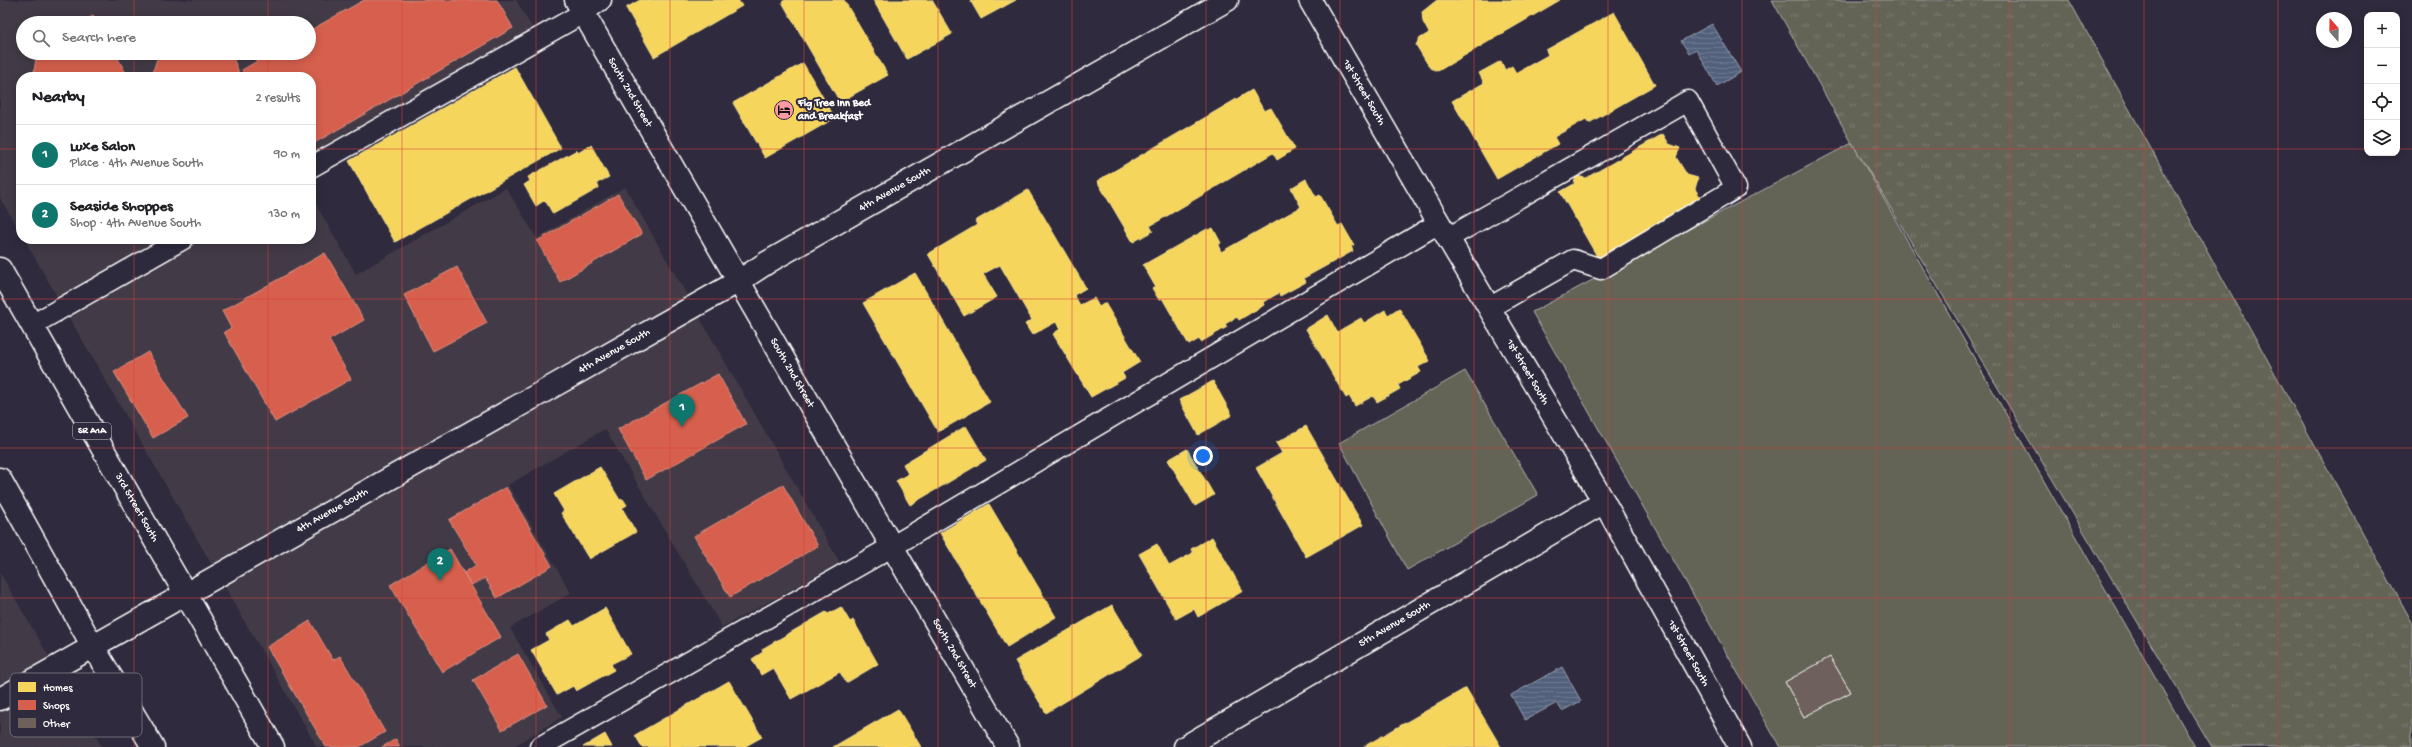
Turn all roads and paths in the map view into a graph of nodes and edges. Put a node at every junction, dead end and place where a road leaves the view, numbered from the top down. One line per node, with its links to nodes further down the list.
1 (601, 0): 4 (lane)
2 (1226, 0): 9 (street, 4th Avenue South)
3 (1310, 0): 6 (street, 1st Street South)
4 (580, 6): 5 (lane); 9 (street, South 2nd Street)
5 (316, 164)
6 (1443, 231): 10 (street, 1st Street South); 10 (lane); 14 (lane)
7 (174, 244): 11 (lane)
8 (0, 269): 11 (street, 3rd Street South / SR A1A)
9 (739, 281): 14 (street, South 2nd Street); 15 (street, 4th Avenue South)
10 (1489, 308): 13 (street, 1st Street South)
11 (32, 325): 15 (street, 3rd Street South / SR A1A)
12 (0, 479): 16 (street)
13 (1604, 502): 26 (street, 5th Avenue South); 27 (street, 1st Street South)
14 (893, 546): 24 (lane); 25 (street, South 2nd Street)
15 (184, 593): 16 (street, 4th Avenue South); 23 (street, 3rd Street South / SR A1A)
16 (92, 645): 17 (street, 4th Avenue South); 18 (street)
17 (44, 673)
18 (109, 673)
19 (10, 693): 20 (street, 4th Avenue South)
20 (0, 699)
21 (142, 729): 22 (street)
22 (153, 747)
23 (273, 747)
24 (540, 747)
25 (1008, 747)
26 (1185, 747)
27 (1740, 747)

